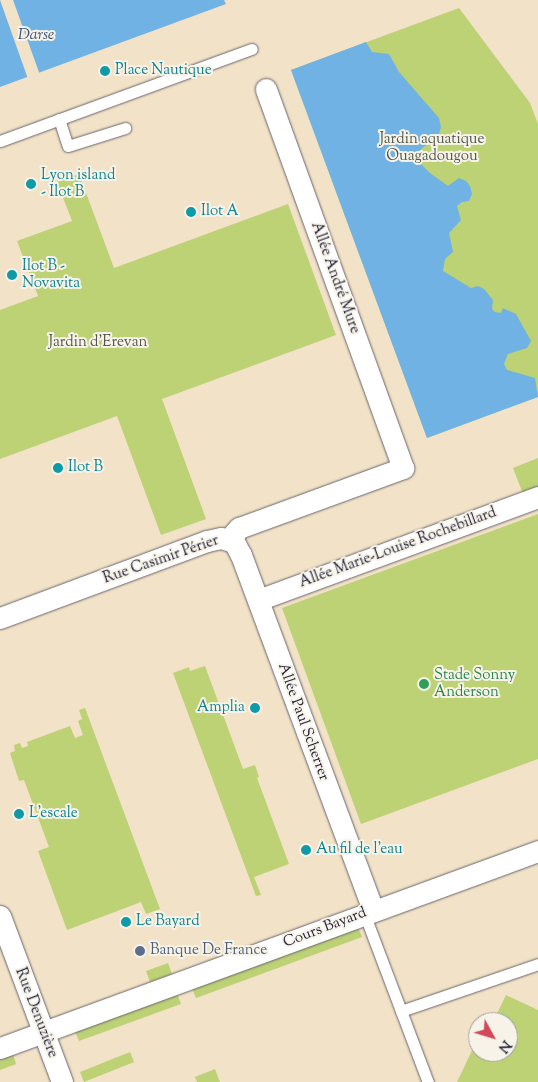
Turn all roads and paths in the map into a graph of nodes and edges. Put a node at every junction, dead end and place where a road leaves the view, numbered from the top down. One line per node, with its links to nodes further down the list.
1 (252, 49): 3 (lane)
2 (266, 89): 6 (street, Allée André Mure)
3 (59, 119): 4 (lane); 5 (lane)
4 (125, 128)
5 (0, 141)
6 (403, 468): 8 (street, Rue Casimir Périer)
7 (538, 497): 9 (street, Allée Marie-Louise Rochebillard)
8 (229, 539): 9 (street, Allée Paul Scherrer); 10 (street, Rue Casimir Périer)
9 (258, 600): 12 (street, Allée Paul Scherrer)
10 (0, 618)
11 (538, 850): 12 (street, Cours Bayard)
12 (369, 911): 15 (lane); 16 (street, Cours Bayard)
13 (0, 916): 16 (street, Rue Denuzière)
14 (538, 964): 15 (lane)
15 (401, 1011): 19 (lane)
16 (43, 1032): 17 (street, Cours Bayard); 18 (street, Rue Denuzière)
17 (0, 1048)
18 (62, 1082)
19 (428, 1082)

